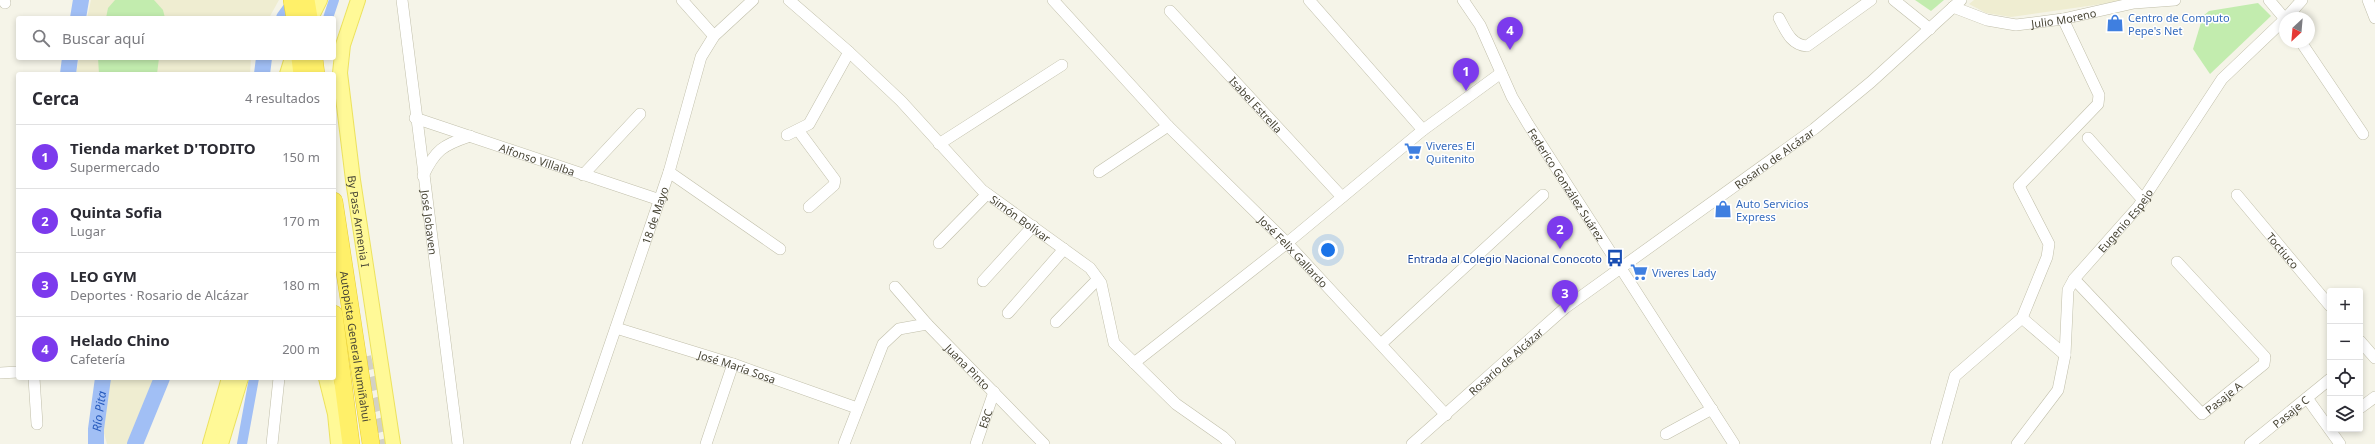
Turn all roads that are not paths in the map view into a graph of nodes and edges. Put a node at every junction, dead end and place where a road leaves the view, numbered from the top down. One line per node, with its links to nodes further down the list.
1 (292, 0): 22 (highway)
2 (306, 0): 23 (highway)
3 (320, 0): 24 (main road)
4 (402, 0): 42 (street, José Jobaven)
5 (682, 0): 30 (street)
6 (753, 0): 30 (street, 18 de Mayo)
7 (789, 0): 32 (street, Simón Bolívar)
8 (1309, 0): 45 (street)
9 (1463, 0): 40 (street, Federico González Suárez)
10 (1871, 0): 25 (street)
11 (1894, 0): 29 (street)
12 (2175, 0): 27 (street, Julio Moreno)
13 (2269, 0): 20 (street)
14 (2302, 0): 21 (street, Eugenio Espejo)
15 (2368, 0): 26 (street)
16 (1057, 2): 43 (street, José Felix Gallardo)
17 (357, 3): 111 (main road, By Pass Armenia I)
18 (1957, 4): 27 (street, Julio Moreno); 29 (street, Rosario de Alcázar)
19 (1170, 11): 58 (street, Isabel Estrella)
20 (2279, 12)
21 (2291, 12)
22 (294, 16)
23 (310, 16)
24 (311, 16)
25 (1779, 18)
26 (2375, 18)
27 (2063, 19): 76 (street)
28 (2279, 25): 60 (street, Eugenio Espejo)
29 (1930, 29): 69 (street, Rosario de Alcázar)
30 (714, 36): 51 (street, 18 de Mayo)
31 (2305, 48): 46 (street)
32 (850, 52): 44 (street); 50 (street, Simón Bolívar)
33 (291, 60): 37 (main road)
34 (300, 60): 38 (highway)
35 (314, 60): 39 (highway)
36 (1062, 65): 50 (street)
37 (288, 72)
38 (302, 72)
39 (316, 72)
40 (1501, 73): 45 (street); 69 (street, Federico González Suárez)
41 (640, 114): 53 (street)
42 (415, 118): 47 (street, Alfonso Villalba); 54 (street, José Jobaven)
43 (1168, 126): 52 (street); 64 (street, José Felix Gallardo)
44 (798, 130): 48 (street); 61 (street)
45 (1423, 130): 58 (street)
46 (2363, 134)
47 (470, 136): 53 (street, Alfonso Villalba); 54 (street)
48 (787, 136)
49 (2088, 138): 60 (street)
50 (939, 144): 55 (street, Simón Bolívar)
51 (669, 172): 59 (street, 18 de Mayo); 66 (street)
52 (1099, 172)
53 (583, 175): 59 (street, Alfonso Villalba)
54 (422, 177): 112 (street, José Jobaven)
55 (988, 194): 63 (street, Simón Bolívar); 65 (street)
56 (1543, 195): 81 (street)
57 (2237, 195): 74 (street, Toctiuco)
58 (1342, 197): 64 (street)
59 (660, 200): 79 (street, 18 de Mayo)
60 (2143, 200): 70 (street, Eugenio Espejo)
61 (810, 207)
62 (336, 214): 110 (highway, Autopista General Rumiñahui)
63 (1033, 226): 67 (street, Simón Bolívar); 72 (street)
64 (1287, 243): 81 (street, José Felix Gallardo); 83 (street)
65 (938, 244)
66 (780, 249)
67 (1064, 250): 71 (street, Simón Bolívar); 75 (street)
68 (2177, 262): 70 (street, Pasaje A)
69 (1621, 268): 98 (street, Federico González Suárez); 99 (street, Rosario de Alcázar)
70 (2074, 278): 82 (street, Eugenio Espejo)
71 (1098, 279): 77 (street); 83 (street, Simón Bolívar)
72 (983, 281)
73 (895, 287): 78 (street, Juana Pinto)
74 (2327, 302)
75 (1008, 313)
76 (2022, 318): 82 (street); 120 (street)
77 (1056, 322)
78 (927, 324): 93 (street, Juana Pinto); 97 (street)
79 (616, 328): 84 (street, José María Sosa); 113 (street, 18 de Mayo)
80 (336, 329): 109 (highway, Autopista General Rumiñahui)
81 (1380, 344): 99 (street, José Felix Gallardo)
82 (2065, 355): 121 (street, Eugenio Espejo)
83 (1134, 363): 118 (street, Simón Bolívar)
84 (733, 364): 97 (street, José María Sosa); 114 (street)
85 (16, 372): 86 (street)
86 (0, 373)
87 (34, 380): 100 (street)
88 (228, 380): 105 (main road)
89 (240, 380): 106 (main road)
90 (279, 380): 107 (street)
91 (326, 380): 108 (main road)
92 (2327, 381): 95 (street, Pasaje C)
93 (994, 392): 116 (street, E8C); 117 (street, Juana Pinto)
94 (2375, 397): 96 (street)
95 (2307, 398): 101 (street); 122 (street, Pasaje C)
96 (2363, 406)
97 (857, 408): 115 (street)
98 (1712, 409): 103 (street); 104 (street, Federico González Suárez)
99 (1446, 415): 119 (street, Rosario de Alcázar)
100 (37, 424)
101 (2327, 425)
102 (2332, 432): 123 (street)
103 (1666, 434)
104 (1732, 443)
105 (210, 444)
106 (221, 444)
107 (272, 444)
108 (338, 444)
109 (351, 444)
110 (371, 444)
111 (393, 444)
112 (458, 444)
113 (576, 444)
114 (706, 444)
115 (844, 444)
116 (976, 444)
117 (1044, 444)
118 (1230, 444)
119 (1412, 444)
120 (1936, 444)
121 (2017, 444)
122 (2250, 444)
123 (2340, 444)

